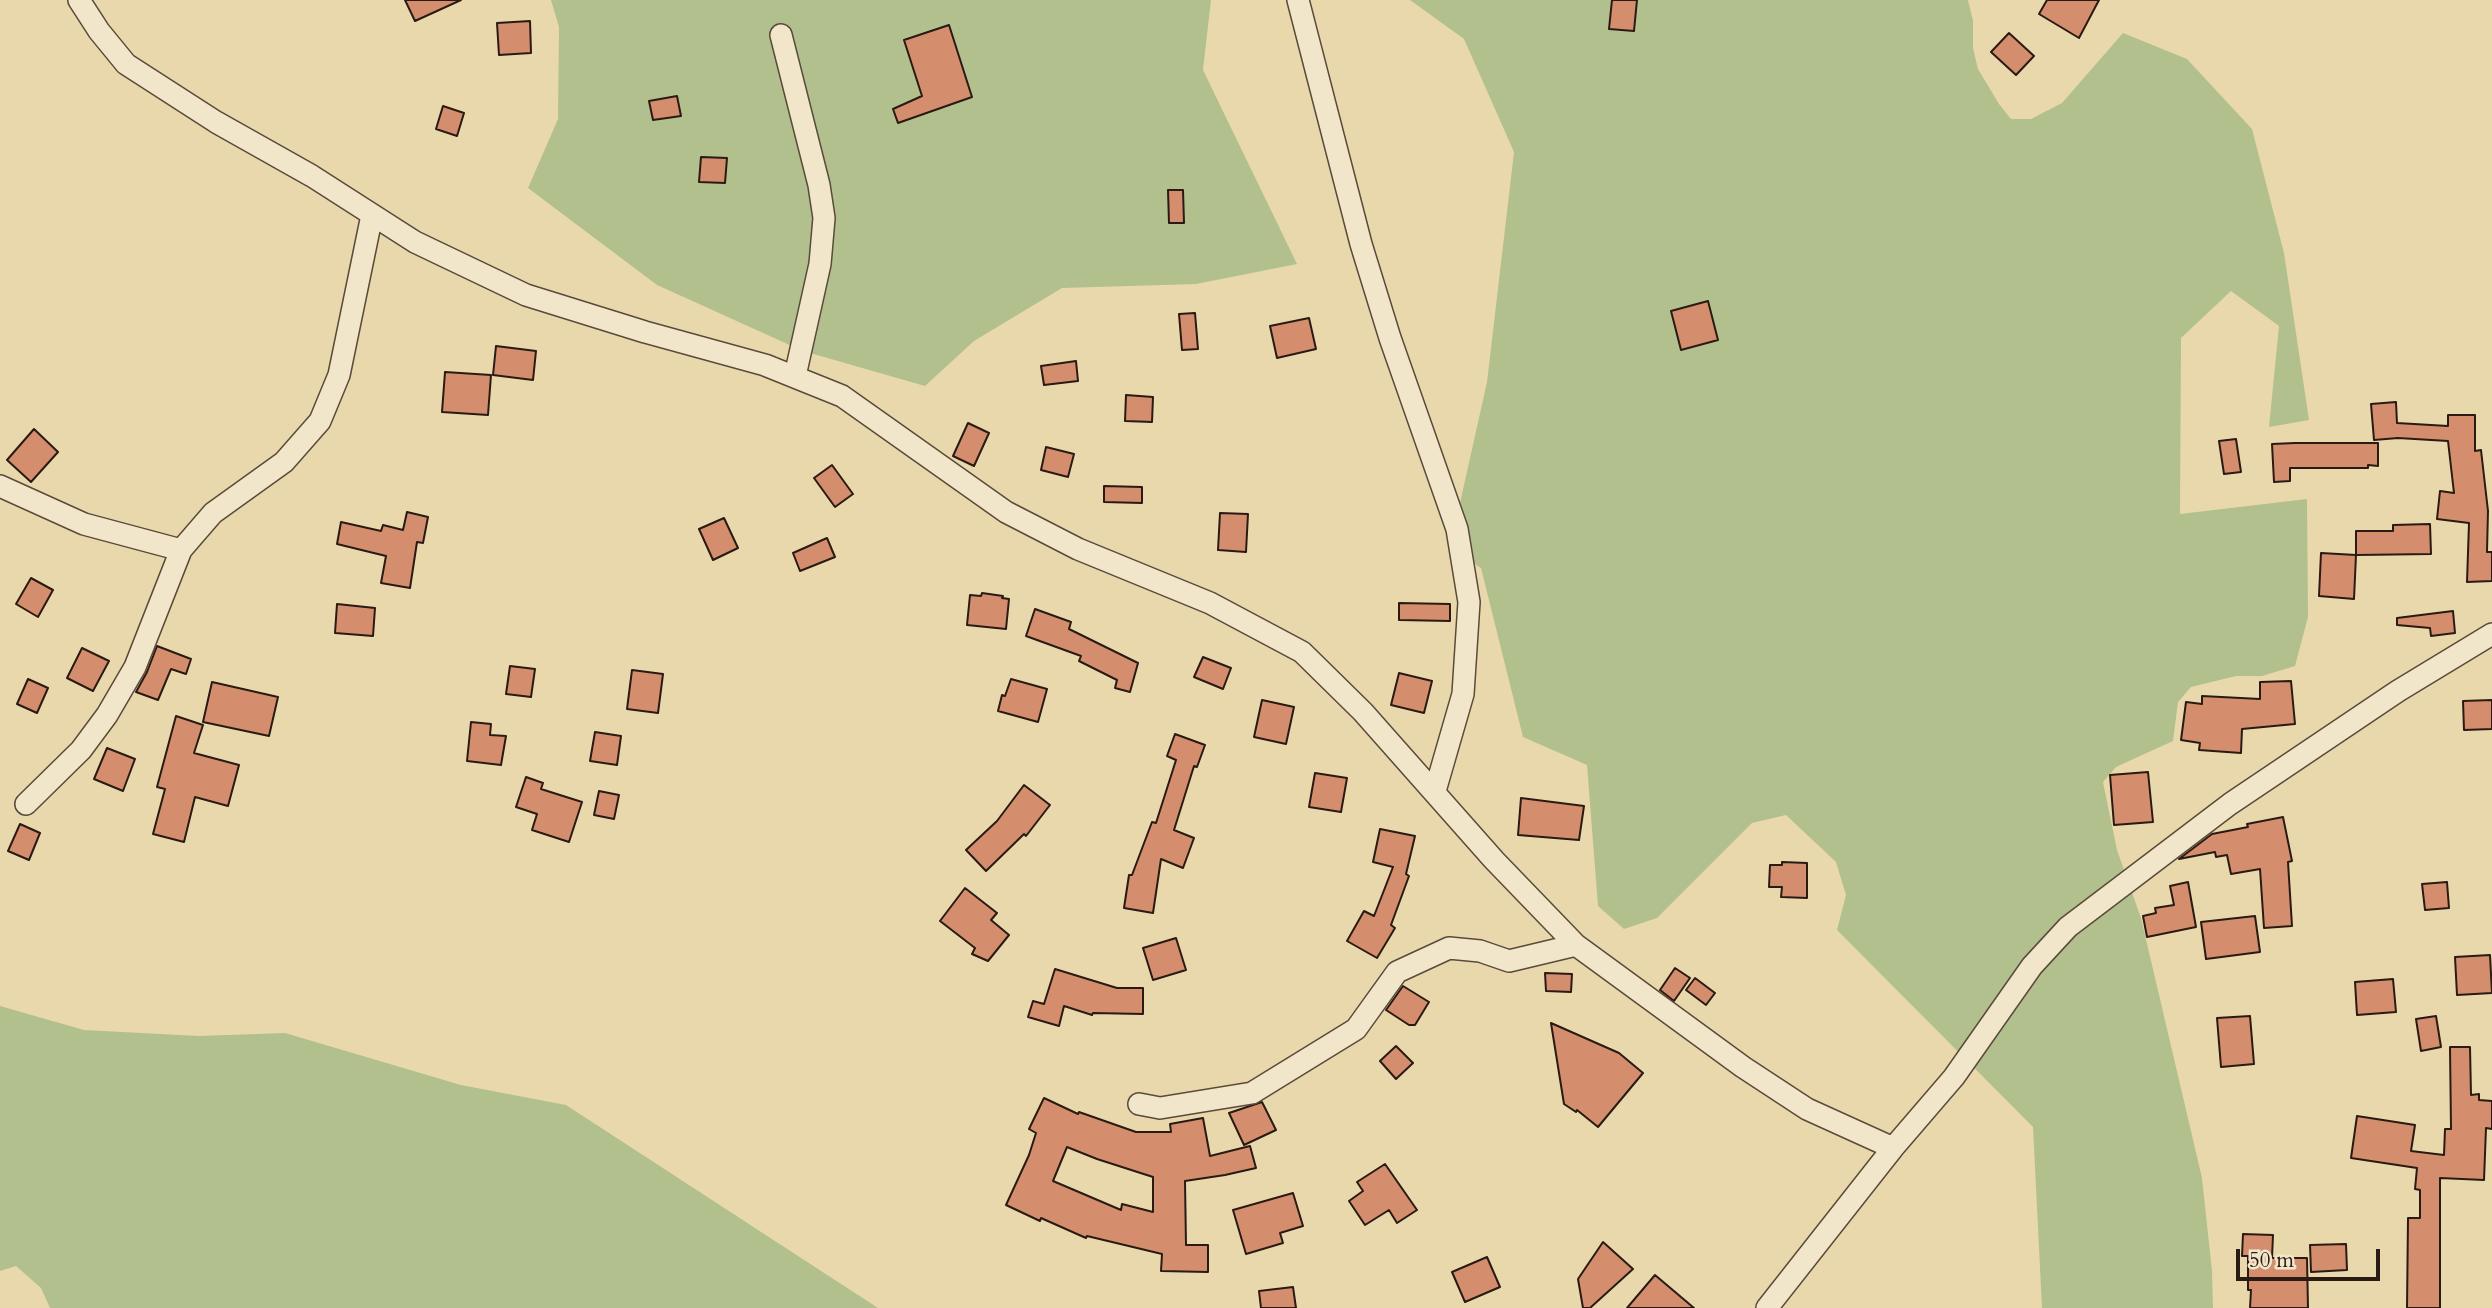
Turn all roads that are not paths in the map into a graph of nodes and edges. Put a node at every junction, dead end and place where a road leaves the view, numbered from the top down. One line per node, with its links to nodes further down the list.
1 (79, 0): 4 (street)
2 (1298, 0): 9 (street)
3 (781, 35): 5 (street)
4 (372, 215): 5 (street); 7 (street)
5 (794, 376): 9 (street)
6 (0, 486): 7 (street)
7 (181, 550): 10 (street)
8 (2492, 634): 13 (street)
9 (1435, 791): 11 (street)
10 (26, 804)
11 (1576, 945): 12 (street); 13 (street)
12 (1139, 1104)
13 (1893, 1148): 14 (street)
14 (1766, 1308)

